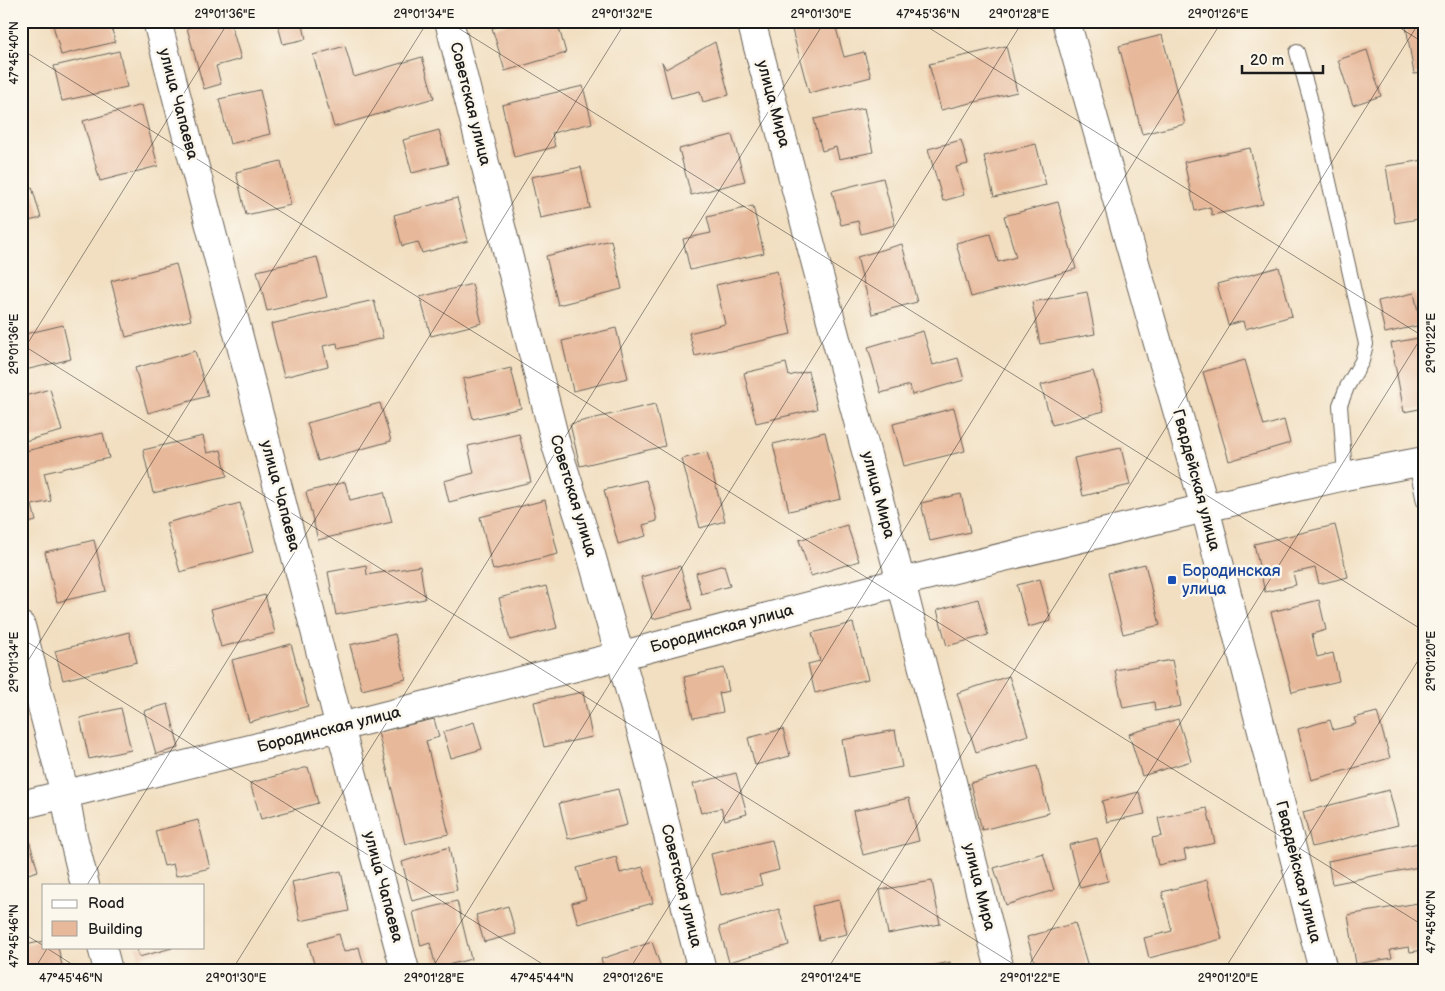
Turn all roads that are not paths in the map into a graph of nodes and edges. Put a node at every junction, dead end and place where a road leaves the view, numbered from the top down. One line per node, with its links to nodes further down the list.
1 (157, 21): 13 (street, улица Чапаева)
2 (449, 21): 12 (street, Советская улица)
3 (751, 21): 10 (street, улица Мира)
4 (1066, 21): 9 (street, Гвардейская улица)
5 (1297, 52): 7 (lane)
6 (1420, 462): 7 (street, Бородинская улица); 8 (lane)
7 (1345, 476): 9 (street, Бородинская улица)
8 (1424, 502)
9 (1205, 508): 10 (street, Бородинская улица); 22 (street, Гвардейская улица)
10 (901, 582): 12 (street, Бородинская улица); 21 (street, улица Мира)
11 (21, 626): 14 (street)
12 (619, 656): 13 (street, Бородинская улица); 20 (street, Советская улица)
13 (340, 727): 14 (street, Бородинская улица); 19 (street, улица Чапаева)
14 (65, 794): 15 (street, Бородинская улица); 16 (street)
15 (21, 806)
16 (85, 884)
17 (102, 948): 18 (street)
18 (108, 970)
19 (405, 970)
20 (702, 970)
21 (1000, 970)
22 (1323, 970)

